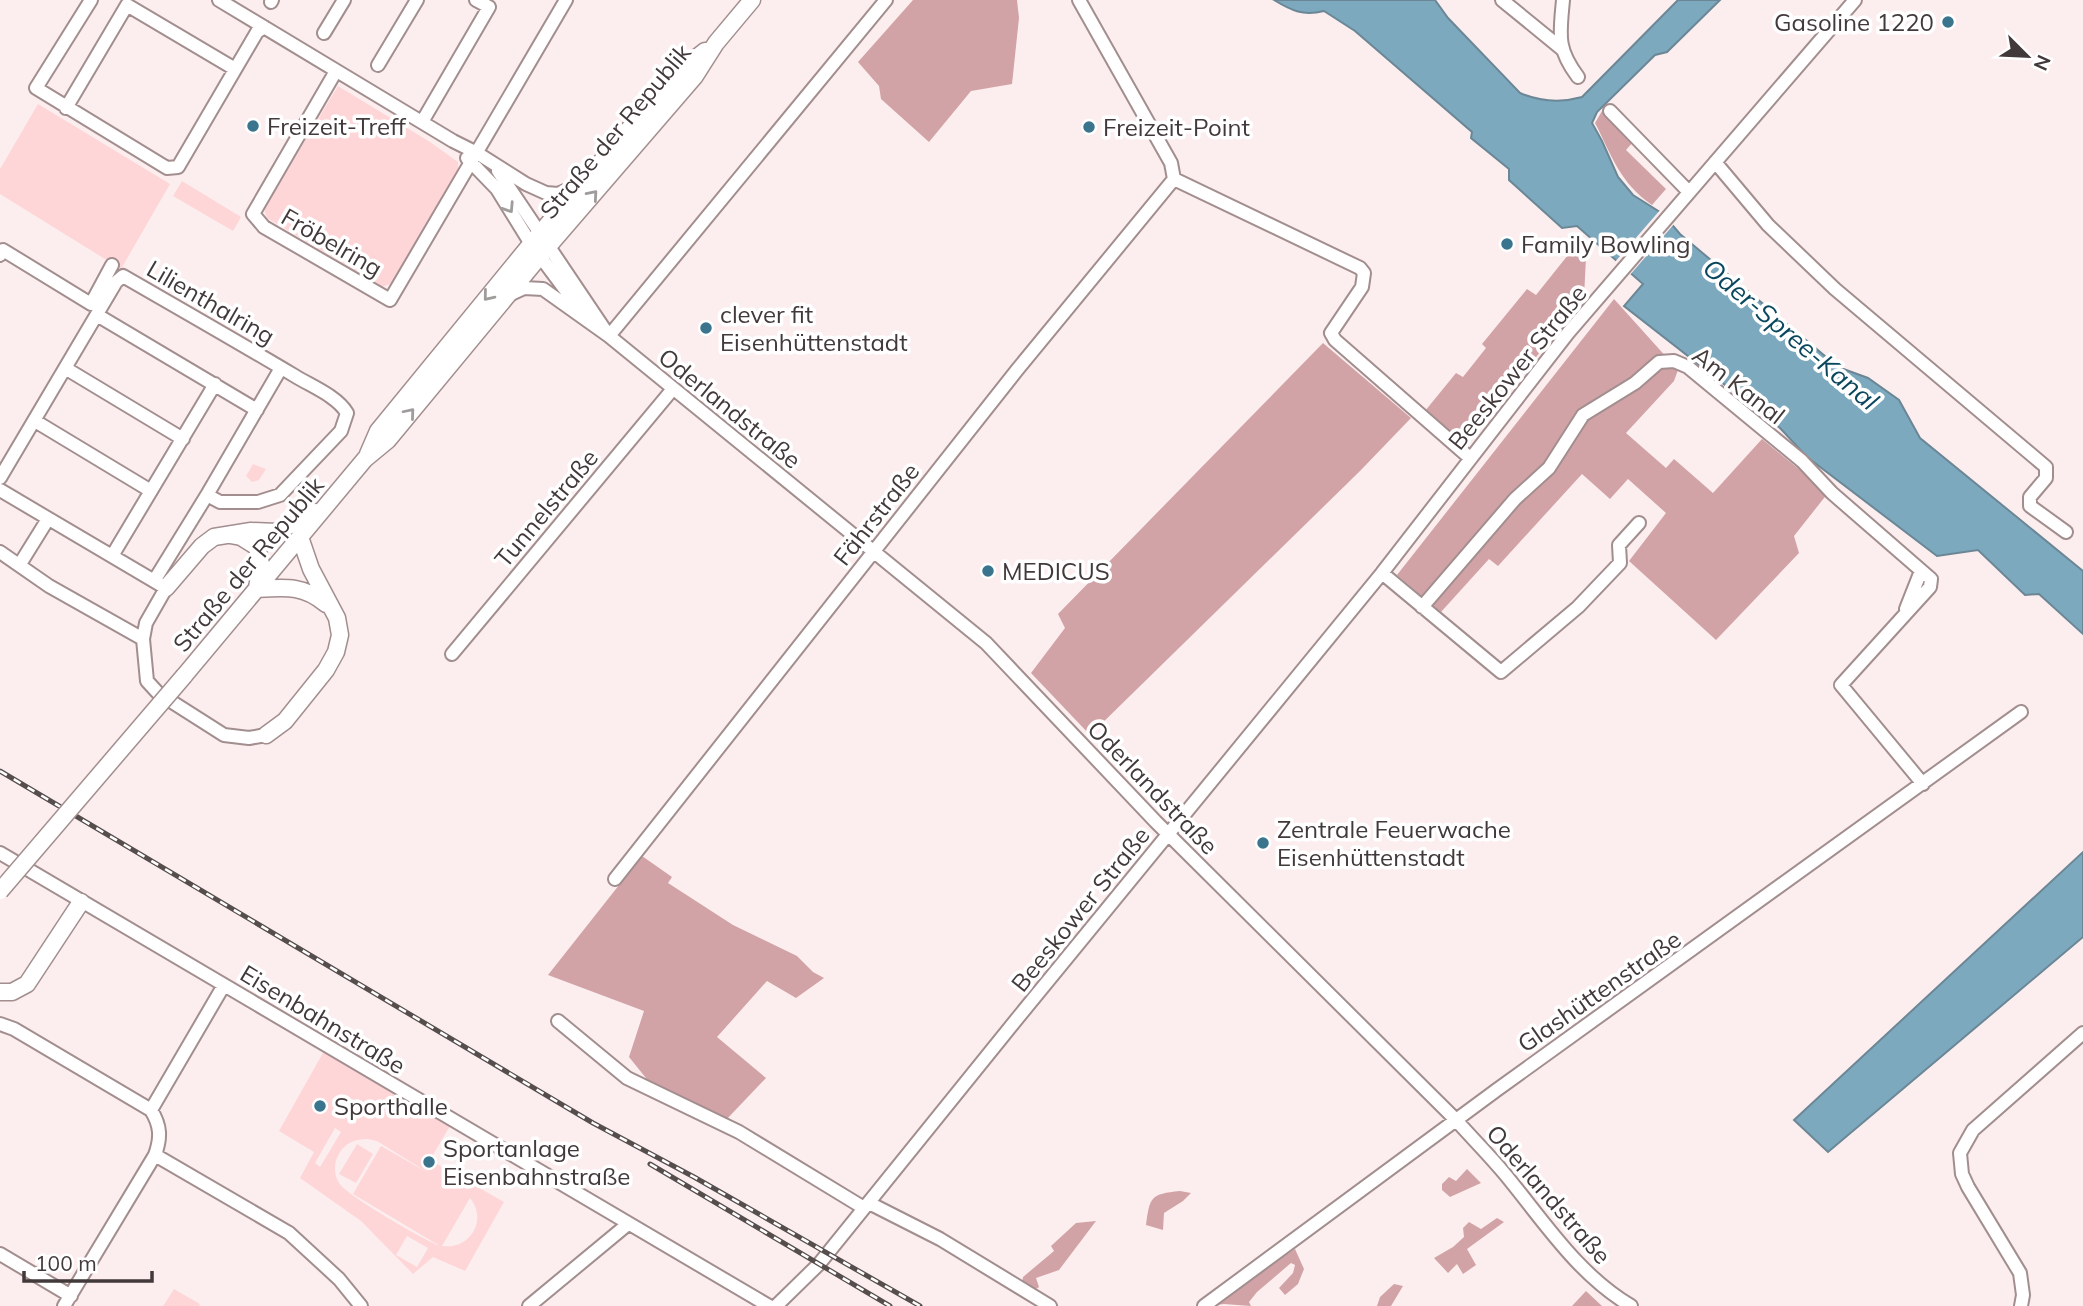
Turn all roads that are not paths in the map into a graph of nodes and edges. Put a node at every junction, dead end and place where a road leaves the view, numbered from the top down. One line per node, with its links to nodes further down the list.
1 (91, 0): 23 (street)
2 (219, 0): 15 (street)
3 (344, 0): 16 (street)
4 (417, 0): 19 (street)
5 (476, 0): 14 (street)
6 (566, 0): 26 (street)
7 (752, 0): 17 (main road, Straße der Republik)
8 (886, 0): 37 (street)
9 (1502, 0): 18 (street)
10 (1563, 0): 18 (street)
11 (1855, 0): 27 (street, Beeskower Straße)
12 (123, 3): 20 (street); 23 (street)
13 (1084, 3): 28 (street)
14 (492, 4): 25 (street)
15 (264, 27): 20 (street); 21 (street)
16 (324, 33)
17 (716, 43): 29 (main road, Straße der Republik); 31 (main road, Straße der Republik, one-way to 17)
18 (1562, 49): 22 (street)
19 (378, 65)
20 (235, 69): 23 (street)
21 (337, 71): 25 (street); 26 (street, Fröbelring)
22 (1577, 77)
23 (66, 108)
24 (1609, 111): 30 (street)
25 (422, 122): 26 (street)
26 (479, 159): 29 (street); 31 (street)
27 (1715, 162): 30 (street, Beeskower Straße); 54 (street)
28 (1174, 179): 45 (street); 57 (street, Fährstraße)
29 (585, 181): 31 (main road, Straße der Republik)
30 (1689, 192): 45 (street, Beeskower Straße)
31 (540, 245): 34 (main road, Straße der Republik); 36 (street, Oderlandstraße); 37 (street, Oderlandstraße); 46 (main road, Straße der Republik, one-way to 46)
32 (0, 255): 35 (street)
33 (112, 265): 35 (street)
34 (507, 296): 36 (street, Oderlandstraße); 46 (main road, Straße der Republik, one-way to 34)
35 (96, 309): 38 (street, Lilienthalring); 39 (street, Lilienthalring); 40 (street)
36 (589, 321): 37 (street, Oderlandstraße)
37 (609, 336): 41 (street, Oderlandstraße)
38 (65, 368): 43 (street, Lilienthalring); 44 (street)
39 (281, 368): 42 (street, Lilienthalring); 50 (street, Lilienthalring)
40 (215, 384): 42 (street); 44 (street)
41 (672, 390): 57 (street, Oderlandstraße); 67 (street, Tunnelstraße)
42 (257, 410): 50 (street, Lilienthalring)
43 (35, 421): 47 (street, Lilienthalring); 49 (street)
44 (183, 439): 49 (street)
45 (1470, 458): 61 (street, Beeskower Straße)
46 (365, 459): 51 (main road, Straße der Republik)
47 (0, 478)
48 (0, 490): 52 (street)
49 (151, 491): 59 (street)
50 (207, 495): 62 (street, Lilienthalring)
51 (328, 503): 55 (main road); 56 (main road, Straße der Republik)
52 (48, 519): 59 (street); 60 (street)
53 (1639, 523): 64 (street)
54 (2066, 532)
55 (224, 534): 62 (main road); 63 (main road)
56 (300, 537): 63 (main road, Straße der Republik); 65 (main road)
57 (873, 551): 71 (street, Oderlandstraße); 73 (street, Fährstraße)
58 (0, 552): 60 (street)
59 (112, 556): 62 (street)
60 (20, 564): 66 (street)
61 (1382, 573): 64 (street); 71 (street, Beeskower Straße)
62 (160, 584): 66 (street, Straße der Republik)
63 (257, 589): 65 (main road); 74 (main road, Straße der Republik, bridge)
64 (1422, 607): 70 (street, Am Kanal)
65 (331, 608): 69 (main road)
66 (143, 639): 69 (street, Straße der Republik)
67 (452, 654)
68 (2021, 712): 70 (street, Glashüttenstraße)
69 (266, 735)
70 (1923, 784): 82 (street, Glashüttenstraße)
71 (1169, 834): 82 (street, Oderlandstraße); 84 (street, Beeskower Straße)
72 (0, 853): 75 (street, Eisenbahnstraße)
73 (615, 879)
74 (0, 891)
75 (81, 902): 76 (street, Eisenbahnstraße); 77 (main road)
76 (224, 985): 81 (street); 85 (street, Eisenbahnstraße)
77 (0, 992)
78 (558, 1021): 84 (street)
79 (0, 1024): 81 (street)
80 (2083, 1033): 96 (street)
81 (151, 1110): 83 (street)
82 (1456, 1120): 94 (street, Glashüttenstraße); 95 (street, Oderlandstraße)
83 (155, 1155): 88 (street); 89 (street)
84 (866, 1205): 87 (street, Beeskower Straße); 93 (street)
85 (628, 1224): 90 (street); 91 (street, Eisenbahnstraße)
86 (0, 1254): 88 (street)
87 (791, 1300): 92 (street, Beeskower Straße)
88 (67, 1301)
89 (361, 1306)
90 (529, 1306)
91 (769, 1306)
92 (776, 1306)
93 (1050, 1306)
94 (1204, 1306)
95 (1631, 1306)
96 (2021, 1306)

